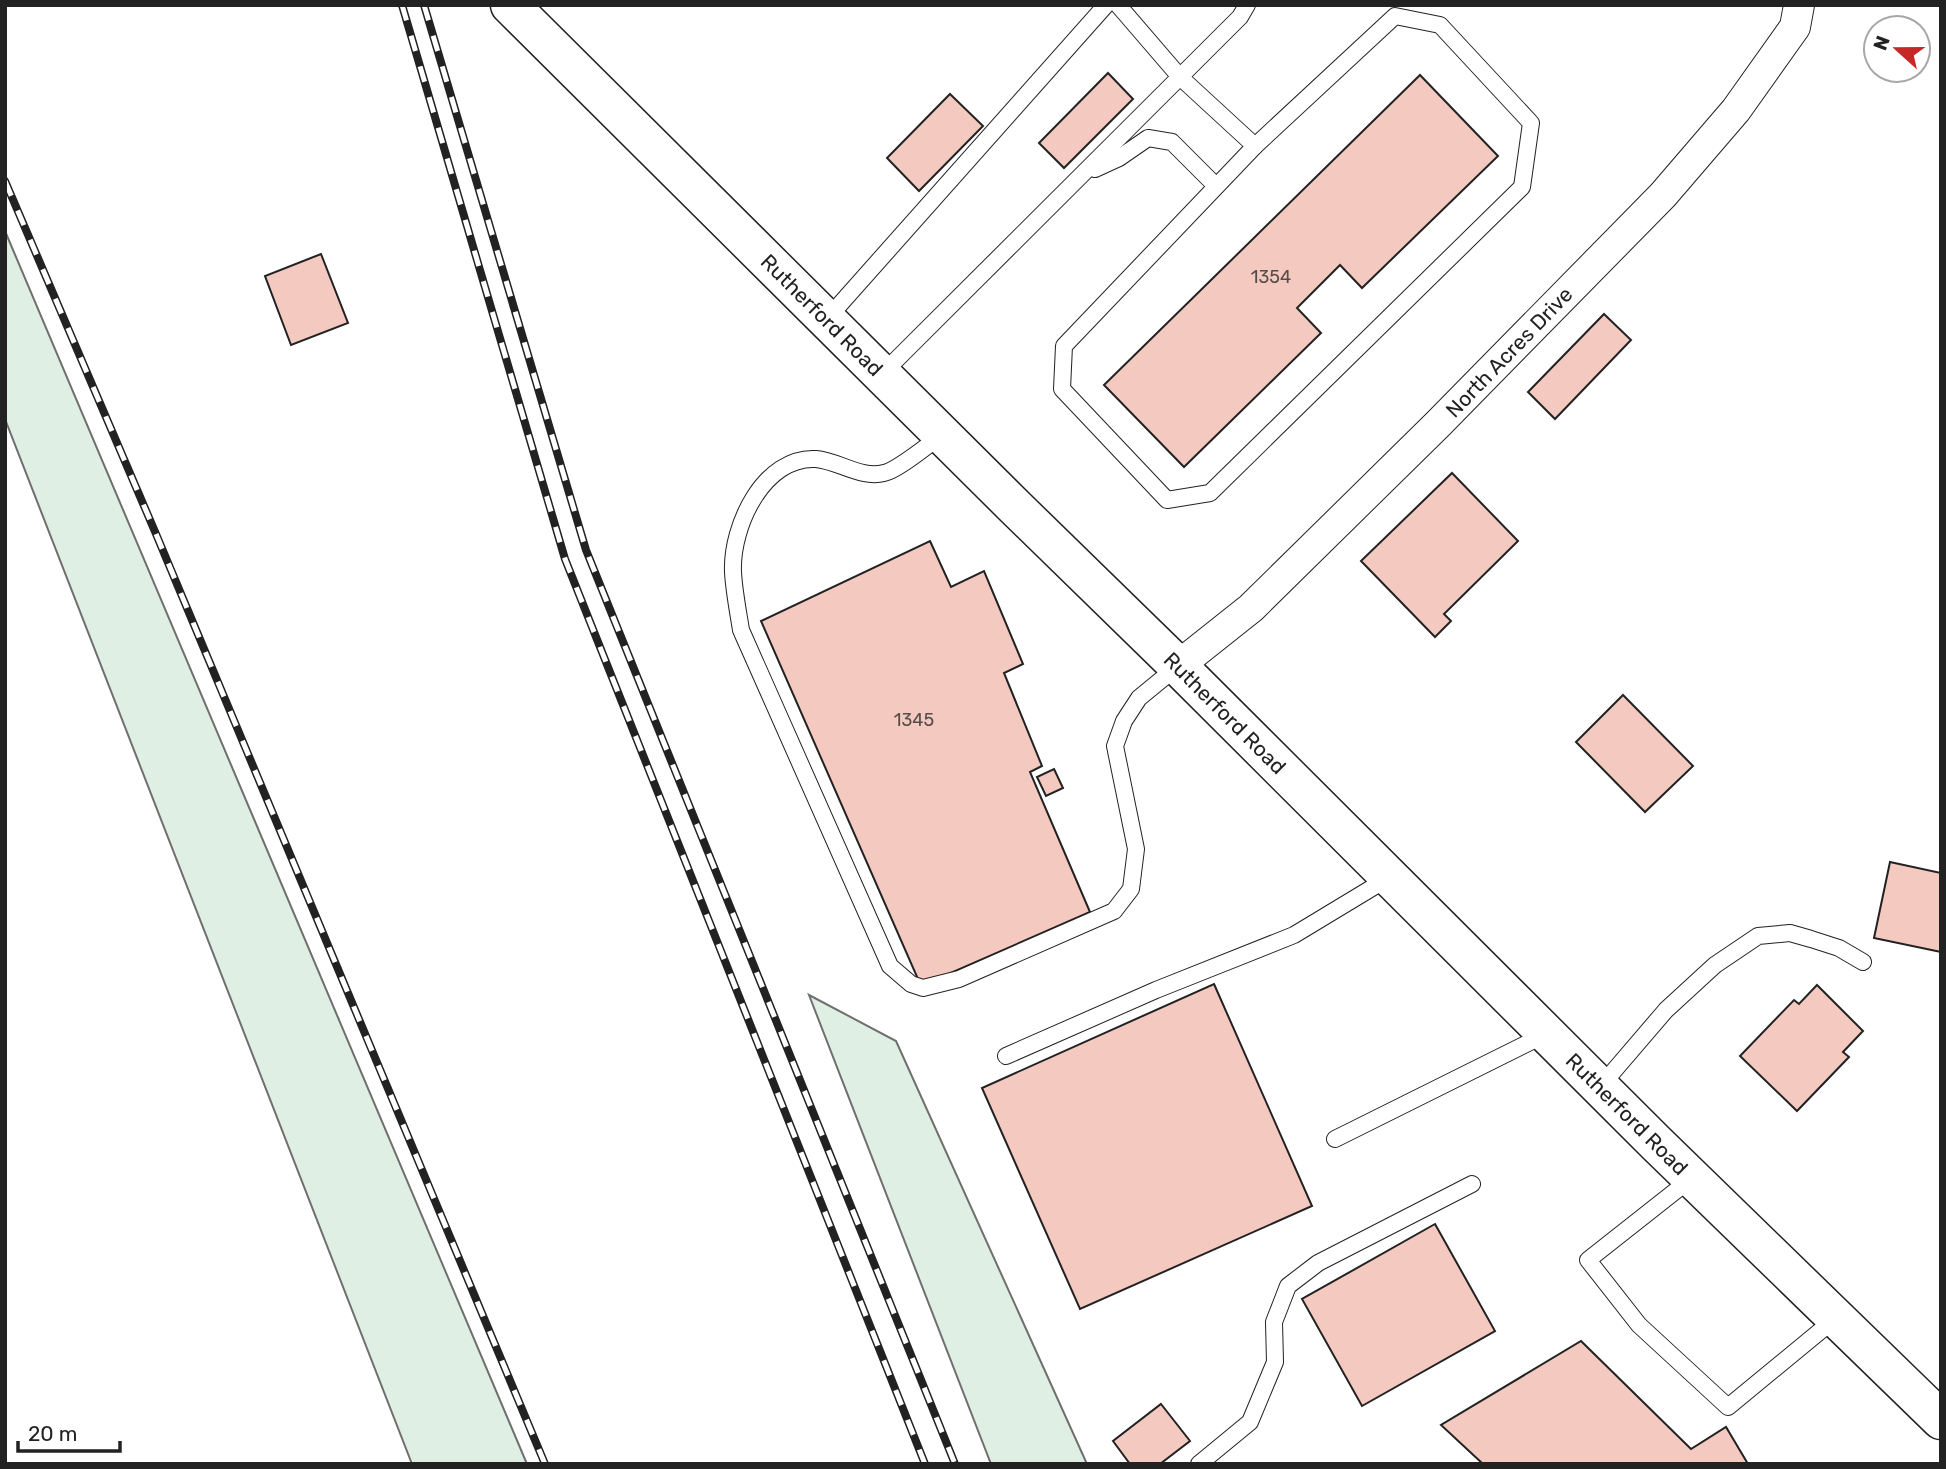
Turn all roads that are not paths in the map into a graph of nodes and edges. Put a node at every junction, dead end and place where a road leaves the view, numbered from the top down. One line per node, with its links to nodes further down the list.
1 (510, 5): 10 (street, Rutherford Road)
2 (1106, 5): 10 (lane)
3 (1118, 5): 6 (lane)
4 (1248, 5): 6 (lane)
5 (1799, 5): 13 (street, North Acres Drive)
6 (1180, 77): 7 (lane); 8 (lane)
7 (1255, 146): 9 (lane); 9 (lane)
8 (1083, 174): 9 (lane); 11 (lane)
9 (1216, 186)
10 (826, 320): 11 (street, Rutherford Road)
11 (881, 375): 12 (street, Rutherford Road)
12 (942, 435): 13 (street, Rutherford Road); 13 (lane)
13 (1178, 666): 14 (street, Rutherford Road)
14 (1390, 877): 16 (street, Rutherford Road); 17 (lane)
15 (1863, 962): 18 (lane)
16 (1547, 1034): 18 (street, Rutherford Road); 19 (lane)
17 (1006, 1056)
18 (1600, 1087): 20 (street, Rutherford Road)
19 (1335, 1139)
20 (1692, 1178): 22 (street, Rutherford Road); 22 (lane)
21 (1472, 1184): 24 (lane)
22 (1836, 1318): 23 (street, Rutherford Road)
23 (1941, 1420)
24 (1199, 1464)

